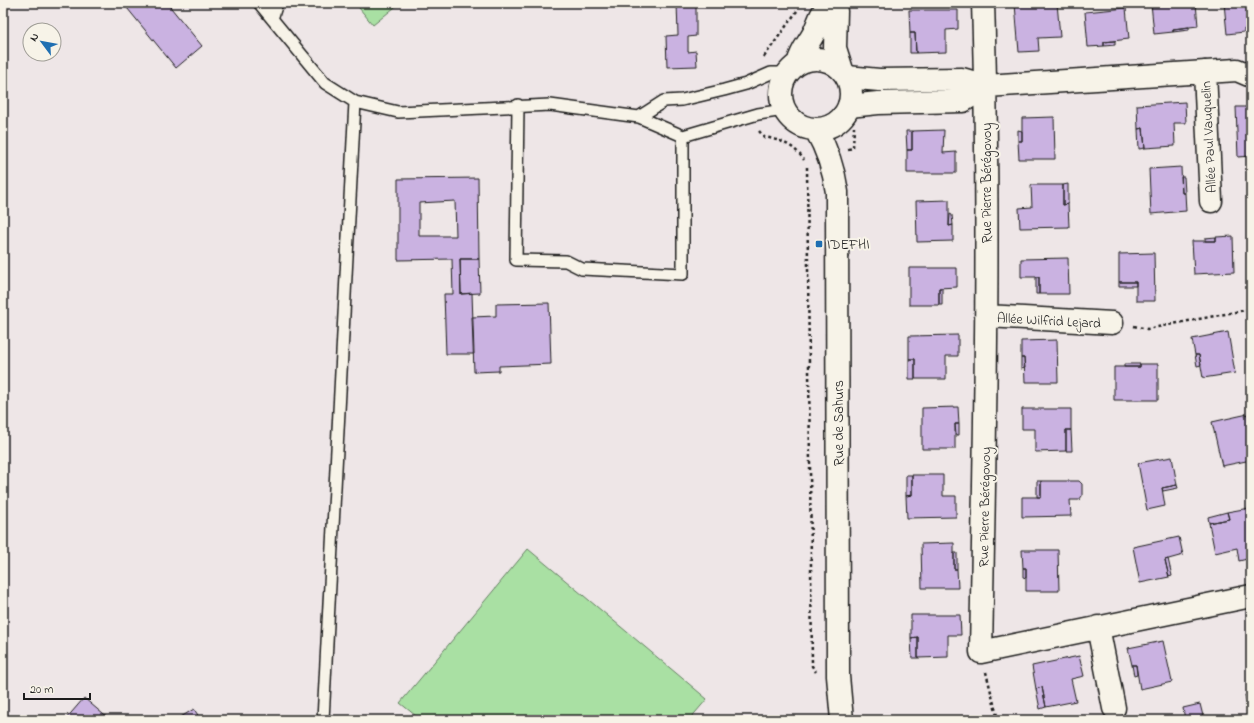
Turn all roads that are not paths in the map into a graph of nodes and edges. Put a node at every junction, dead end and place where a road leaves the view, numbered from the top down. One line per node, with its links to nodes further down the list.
1 (259, 3): 5 (lane)
2 (277, 3): 5 (lane)
3 (831, 3): 6 (street); 8 (street)
4 (983, 3): 10 (street, Rue Pierre Bérégovoy)
5 (272, 19): 11 (lane)
6 (793, 69): 8 (street); 13 (street); 15 (lane)
7 (1205, 72): 9 (street); 10 (street); 18 (street, Allée Paul Vauquelin)
8 (844, 73): 10 (street); 14 (street)
9 (1251, 76)
10 (986, 86): 14 (street); 19 (street, Rue Pierre Bérégovoy)
11 (355, 102): 12 (lane); 24 (lane)
12 (518, 105): 15 (lane); 17 (lane)
13 (784, 110): 16 (street); 17 (lane)
14 (852, 114): 16 (street)
15 (639, 117): 17 (lane)
16 (816, 130): 25 (street, Rue de Sahurs)
17 (683, 136)
18 (1211, 201)
19 (987, 316): 20 (street, Allée Wilfrid Lejard); 22 (street, Rue Pierre Bérégovoy)
20 (1112, 323)
21 (1251, 596): 22 (street)
22 (1098, 627): 23 (street)
23 (1114, 708)
24 (323, 720)
25 (842, 720)

